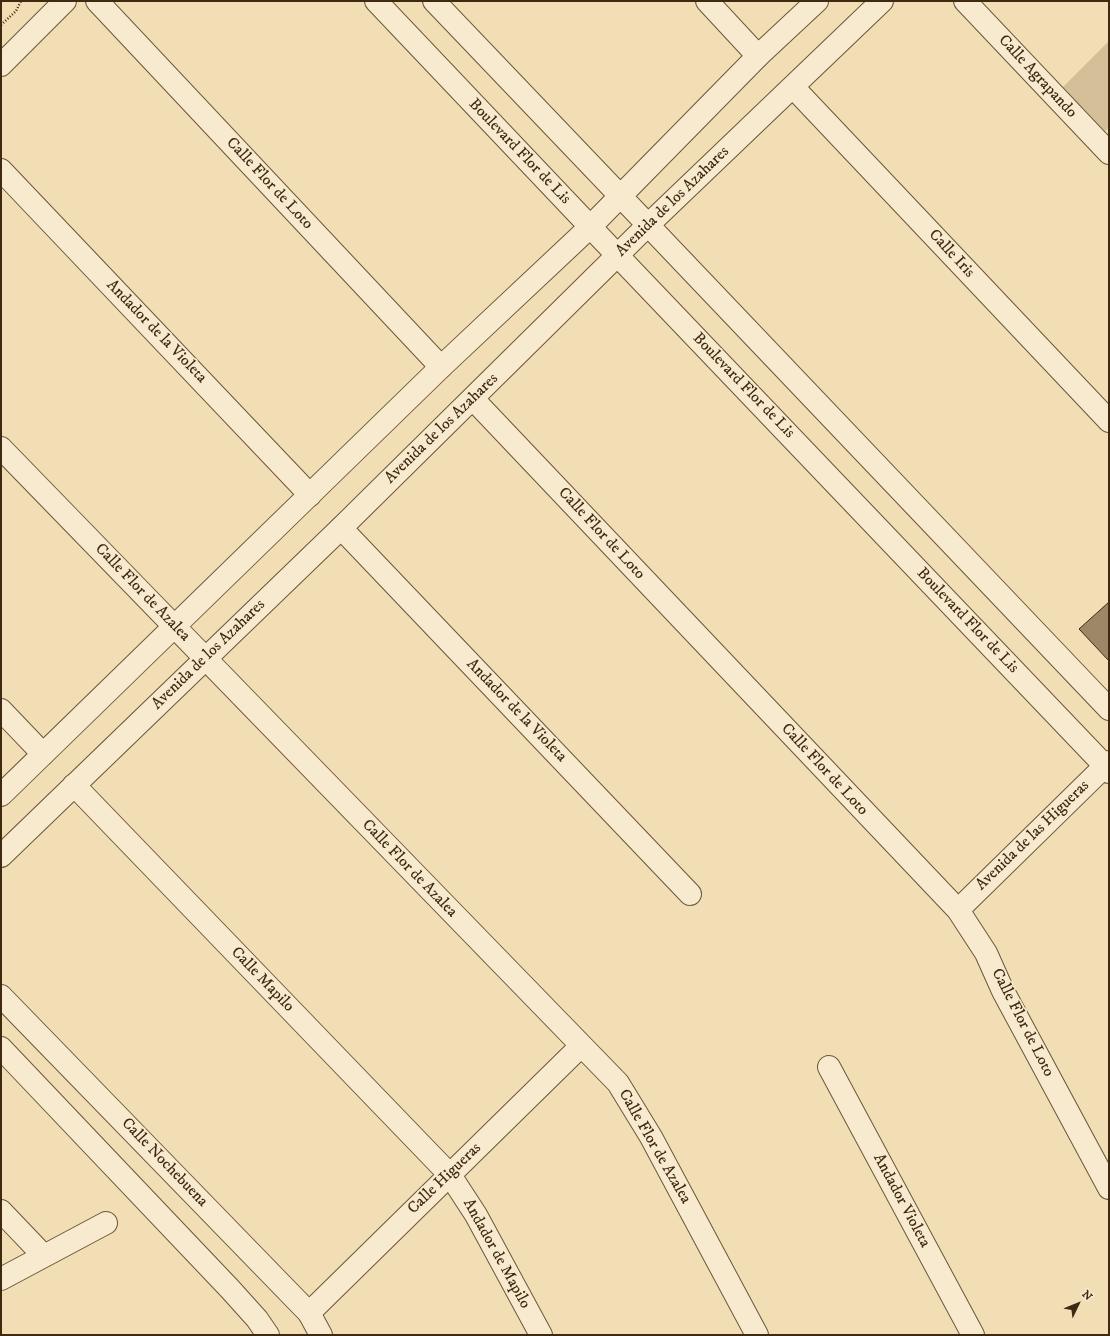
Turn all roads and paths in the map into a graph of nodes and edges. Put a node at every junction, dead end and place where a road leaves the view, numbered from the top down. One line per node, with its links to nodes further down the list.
1 (21, 1): 10 (path)
2 (65, 1): 12 (street)
3 (97, 1): 20 (street, Calle Flor de Loto)
4 (376, 1): 18 (street, Boulevard Flor de Lis)
5 (434, 1): 16 (street)
6 (707, 1): 11 (street)
7 (817, 1): 11 (street)
8 (882, 1): 13 (street, Avenida de los Azahares)
9 (965, 1): 14 (street, Calle Agrapando)
10 (1, 25)
11 (758, 56): 16 (street)
12 (1, 65)
13 (793, 87): 17 (street, Avenida de los Azahares); 22 (street, Calle Iris)
14 (1109, 153)
15 (1, 170): 24 (street, Andador de la Violeta)
16 (621, 196): 17 (street); 18 (street)
17 (648, 225): 19 (street, Avenida de los Azahares); 28 (street)
18 (590, 227): 19 (street, Boulevard Flor de Lis); 20 (street)
19 (618, 256): 21 (street, Avenida de los Azahares); 31 (street, Boulevard Flor de Lis)
20 (441, 367): 24 (street)
21 (473, 399): 25 (street, Avenida de los Azahares); 36 (street, Calle Flor de Loto)
22 (1109, 421)
23 (1, 448): 26 (street, Calle Flor de Azalea)
24 (310, 495): 26 (street)
25 (341, 528): 27 (street, Avenida de los Azahares); 35 (street, Andador de la Violeta)
26 (175, 626): 27 (street, Calle Flor de Azalea); 30 (street)
27 (206, 658): 32 (street, Avenida de los Azahares); 38 (street, Calle Flor de Azalea)
28 (1109, 708)
29 (1, 710): 30 (street)
30 (43, 754): 33 (street)
31 (1108, 767): 36 (street, Avenida de las Higueras)
32 (74, 785): 34 (street, Avenida de los Azahares); 41 (street, Calle Mapilo)
33 (1, 795)
34 (1, 856)
35 (690, 894)
36 (958, 910): 42 (street, Calle Flor de Loto)
37 (1, 996): 47 (street, Calle Nochebuena)
38 (581, 1046): 41 (street, Calle Higueras); 51 (street, Calle Flor de Azalea)
39 (1, 1048): 48 (street)
40 (829, 1067): 52 (street, Andador Violeta)
41 (450, 1175): 47 (street, Calle Higueras); 50 (street, Andador de Mapilo)
42 (1109, 1188)
43 (1, 1211): 45 (street)
44 (106, 1223): 45 (street)
45 (43, 1255): 46 (street)
46 (1, 1279)
47 (309, 1313): 49 (street, Calle Nochebuena)
48 (268, 1335)
49 (321, 1335)
50 (541, 1335)
51 (757, 1335)
52 (973, 1335)

